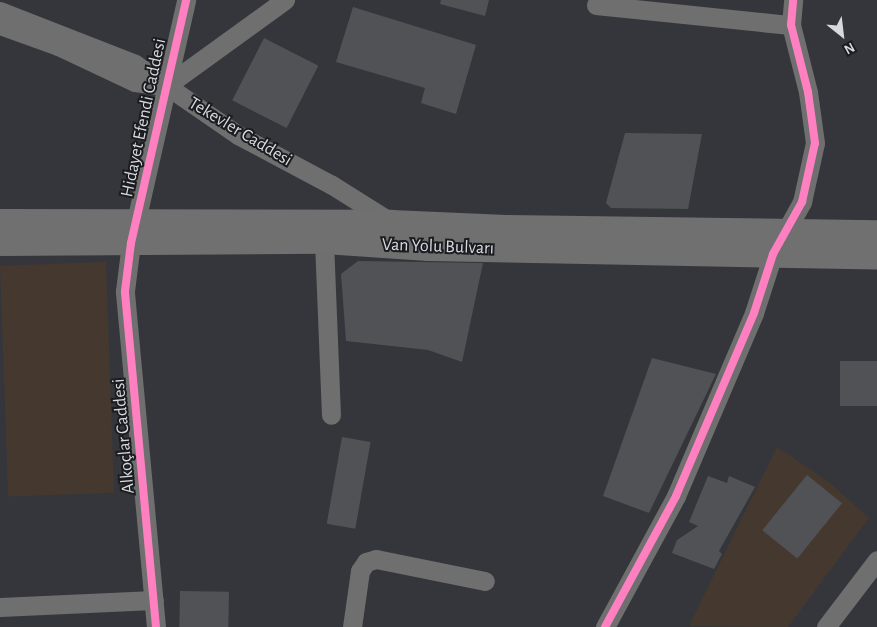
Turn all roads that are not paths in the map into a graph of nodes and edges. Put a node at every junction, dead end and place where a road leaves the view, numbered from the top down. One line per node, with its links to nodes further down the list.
1 (186, 0): 8 (street, Hidayet Efendi Caddesi)
2 (285, 0): 8 (street)
3 (793, 0): 7 (street)
4 (596, 5): 7 (street)
5 (0, 11): 8 (street)
6 (0, 25): 8 (street, Tekevler Caddesi)
7 (791, 26): 11 (street)
8 (166, 86): 10 (street, Tekevler Caddesi); 13 (street, Hidayet Efendi Caddesi)
9 (0, 222): 13 (main road)
10 (391, 222): 11 (main road); 13 (main road)
11 (786, 229): 12 (main road); 16 (street)
12 (877, 232)
13 (134, 233): 14 (main road, Van Yolu Bulvarı); 15 (main road, Van Yolu Bulvarı); 21 (street, Alkoçlar Caddesi)
14 (324, 241): 16 (main road, Van Yolu Bulvarı); 18 (street)
15 (0, 243)
16 (774, 254): 17 (main road, Van Yolu Bulvarı); 25 (street)
17 (877, 257)
18 (331, 415)
19 (877, 560): 26 (street)
20 (485, 581): 24 (street)
21 (154, 600): 22 (street); 23 (street, Alkoçlar Caddesi)
22 (0, 607)
23 (156, 627)
24 (352, 627)
25 (605, 627)
26 (826, 627)

